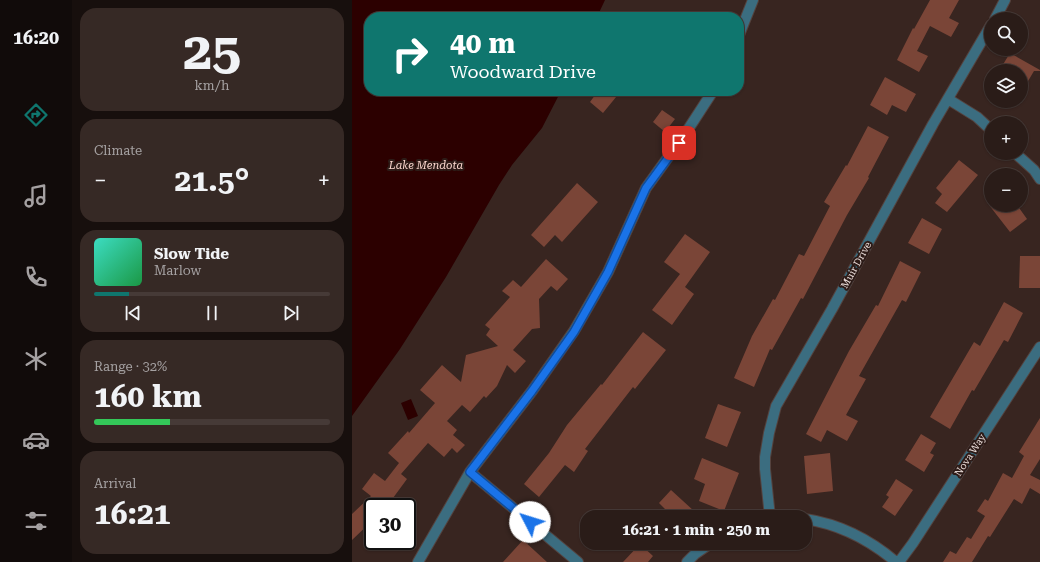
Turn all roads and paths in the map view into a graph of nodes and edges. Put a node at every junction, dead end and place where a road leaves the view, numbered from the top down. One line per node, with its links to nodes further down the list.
1 (753, 0): 4 (street)
2 (1005, 0): 3 (street)
3 (999, 12)
4 (744, 22)
5 (984, 37): 7 (street, Muir Drive)
6 (710, 96): 12 (street)
7 (948, 100): 8 (street); 13 (street, Muir Drive)
8 (984, 124)
9 (1023, 160): 10 (street)
10 (1040, 179)
11 (1040, 348): 19 (street, Nova Way)
12 (470, 472): 16 (street); 17 (street)
13 (769, 510)
14 (812, 521): 19 (street)
15 (701, 550): 18 (street)
16 (418, 562)
17 (578, 562)
18 (688, 562)
19 (897, 562)

